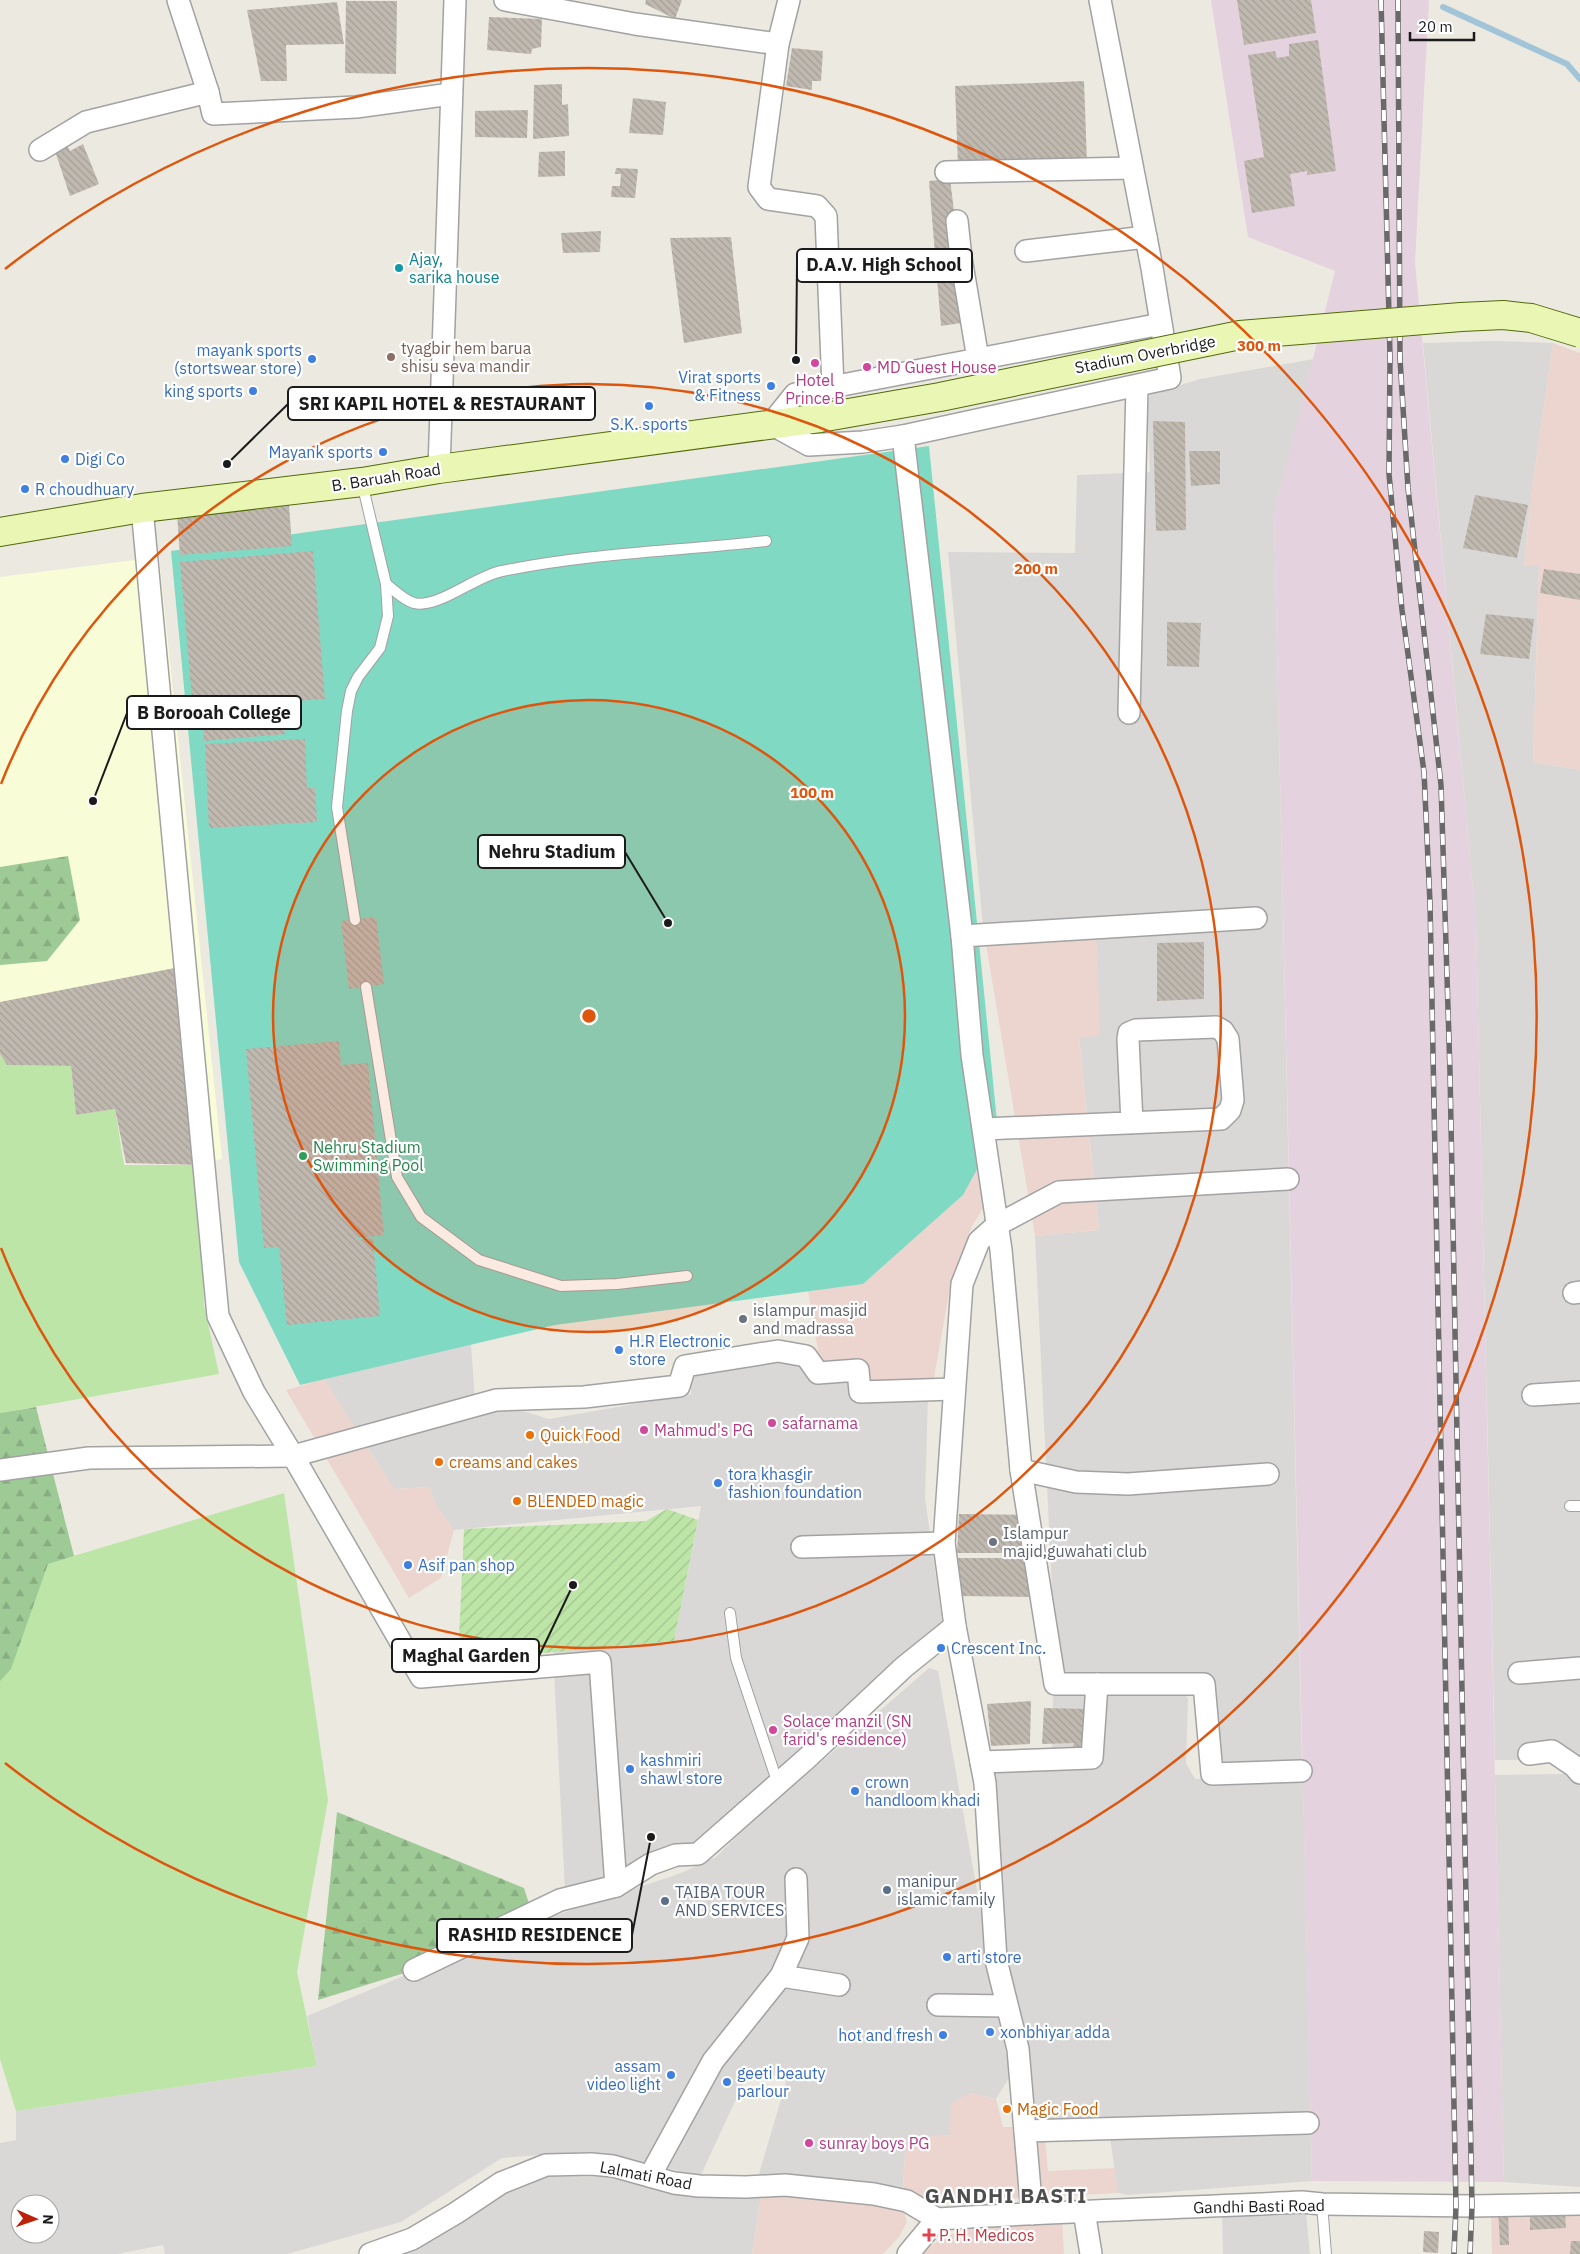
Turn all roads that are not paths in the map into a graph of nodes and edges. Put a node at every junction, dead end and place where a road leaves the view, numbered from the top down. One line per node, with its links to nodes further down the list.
1 (178, 0): 7 (street)
2 (455, 0): 8 (street)
3 (505, 0): 6 (street)
4 (789, 0): 6 (street)
5 (1100, 0): 10 (street)
6 (778, 44): 19 (street)
7 (208, 92): 8 (street); 9 (street)
8 (451, 94): 22 (street)
9 (40, 150)
10 (1132, 168): 11 (street); 13 (street)
11 (946, 172)
12 (957, 221): 17 (street)
13 (1146, 237): 14 (street); 15 (street)
14 (1026, 251)
15 (1161, 324): 17 (street); 18 (street)
16 (1580, 333): 20 (main road, Stadium Overbridge, bridge)
17 (978, 359): 19 (street)
18 (1137, 386): 21 (street); 28 (street)
19 (833, 387): 20 (street)
20 (772, 424): 21 (street); 22 (main road, B. Baruah Road)
21 (903, 436): 31 (street)
22 (439, 469): 23 (main road, B. Baruah Road)
23 (362, 482): 24 (main road, B. Baruah Road); 27 (lane)
24 (142, 508): 25 (main road, B. Baruah Road); 41 (street)
25 (0, 532)
26 (766, 540): 27 (lane)
27 (386, 584): 30 (lane)
28 (1130, 713)
29 (1256, 918): 31 (street)
30 (355, 920)
31 (962, 936): 34 (street)
32 (366, 987): 37 (lane)
33 (1132, 1123): 33 (street); 34 (street)
34 (984, 1129): 36 (street)
35 (1288, 1179): 36 (street)
36 (997, 1225): 38 (street); 43 (street)
37 (687, 1276)
38 (954, 1390): 41 (street); 45 (street)
39 (1580, 1392): 40 (street)
40 (1533, 1394)
41 (293, 1456): 42 (street); 58 (street)
42 (0, 1470)
43 (1021, 1470): 44 (street); 51 (street)
44 (1268, 1474)
45 (944, 1543): 46 (street); 48 (street)
46 (802, 1547)
47 (730, 1613): 56 (lane)
48 (955, 1626): 53 (street); 56 (street)
49 (1580, 1668): 50 (street)
50 (1519, 1673)
51 (1097, 1684): 53 (street); 54 (street)
52 (1529, 1754): 55 (street)
53 (981, 1762): 63 (street)
54 (1300, 1771)
55 (1580, 1773)
56 (778, 1784): 58 (street)
57 (796, 1879): 60 (street)
58 (616, 1886): 59 (street)
59 (414, 1970)
60 (781, 1976): 61 (street); 66 (street)
61 (839, 1985)
62 (938, 2005): 63 (street)
63 (1007, 2006): 65 (street)
64 (1308, 2123): 65 (street)
65 (1025, 2131): 70 (street)
66 (650, 2176): 71 (street, Lalmati Road); 72 (street, Lalmati Road)
67 (1322, 2204): 68 (street, Gandhi Basti Road); 69 (street, Gandhi Basti Road); 75 (lane)
68 (1580, 2204)
69 (1084, 2211): 70 (street, Gandhi Basti Road); 74 (street)
70 (1032, 2214): 71 (street, Gandhi Basti Road)
71 (938, 2219): 73 (street)
72 (370, 2254)
73 (908, 2254)
74 (1091, 2254)
75 (1326, 2254)

